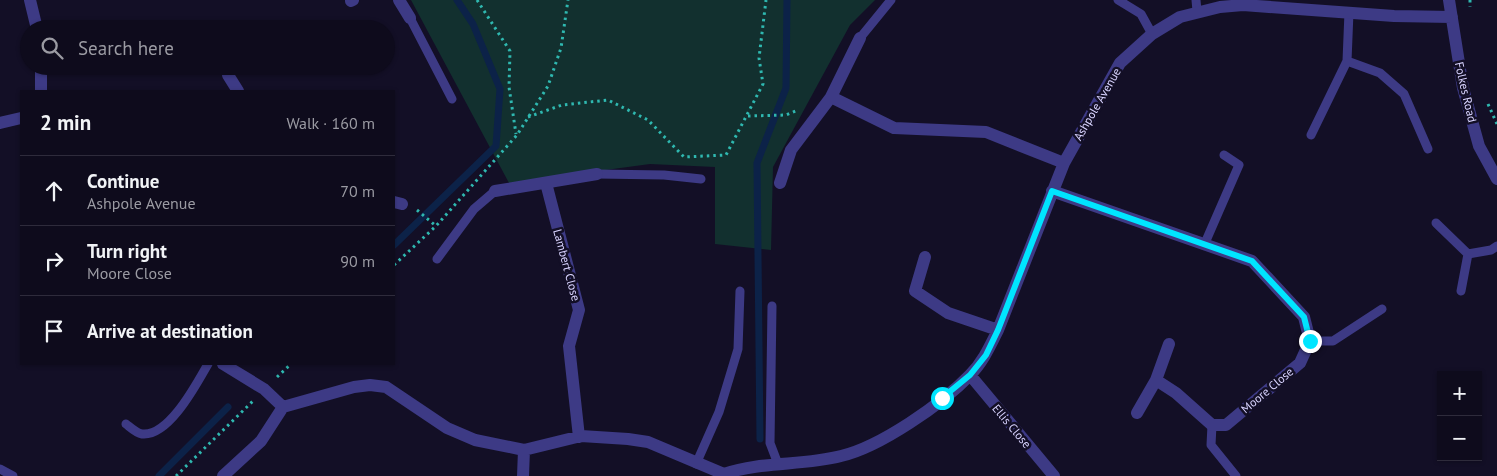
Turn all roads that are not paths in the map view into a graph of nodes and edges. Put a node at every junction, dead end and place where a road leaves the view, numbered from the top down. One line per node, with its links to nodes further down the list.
1 (30, 0): 10 (street)
2 (399, 0): 9 (street)
3 (891, 0): 12 (lane)
4 (1118, 0): 11 (lane)
5 (1449, 0): 8 (street, Folkes Road)
6 (1197, 6): 7 (street, Ashpole Avenue); 11 (street, Ashpole Avenue)
7 (1349, 12): 8 (street, Ashpole Avenue); 13 (lane)
8 (1452, 17): 28 (street, Folkes Road)
9 (410, 18): 19 (lane)
10 (35, 20)
11 (1152, 34): 25 (street, Ashpole Avenue)
12 (860, 38): 18 (street)
13 (1347, 61): 22 (lane); 23 (lane)
14 (41, 75): 16 (street)
15 (228, 75): 17 (street)
16 (41, 90)
17 (237, 90)
18 (832, 97): 25 (street); 30 (street)
19 (452, 99)
20 (20, 118): 21 (street)
21 (0, 123)
22 (1311, 135)
23 (1428, 149)
24 (1224, 155): 34 (lane)
25 (1064, 163): 32 (street, Ashpole Avenue)
26 (597, 174): 27 (lane); 29 (street)
27 (701, 179)
28 (1497, 179)
29 (546, 183): 31 (street); 54 (street, Lambert Close)
30 (780, 183)
31 (495, 191): 38 (lane)
32 (1052, 191): 34 (street); 43 (street, Ashpole Avenue)
33 (1436, 223): 36 (lane)
34 (1205, 244): 44 (street)
35 (1497, 246): 36 (lane)
36 (1468, 254): 40 (lane)
37 (925, 258): 43 (street)
38 (437, 260)
39 (740, 291): 56 (lane)
40 (1461, 291)
41 (772, 306): 58 (lane)
42 (1382, 309): 44 (lane)
43 (998, 330): 48 (street, Ashpole Avenue)
44 (1310, 341): 53 (street, Moore Close)
45 (1169, 344): 49 (street)
46 (207, 365): 52 (lane)
47 (225, 365): 50 (street)
48 (970, 375): 58 (street, Ashpole Avenue); 63 (street, Ellis Close)
49 (1156, 380): 51 (street); 53 (street)
50 (283, 406): 55 (street, Ashpole Avenue); 61 (street)
51 (1137, 412)
52 (126, 424)
53 (1212, 425): 64 (lane)
54 (579, 437): 55 (street, Ashpole Avenue); 56 (street, Ashpole Avenue)
55 (524, 450): 62 (street)
56 (696, 464): 59 (street, Ashpole Avenue)
57 (0, 469): 60 (lane)
58 (777, 470): 59 (street, Ashpole Avenue)
59 (724, 475)
60 (13, 476)
61 (223, 476)
62 (523, 476)
63 (1054, 476)
64 (1236, 476)

